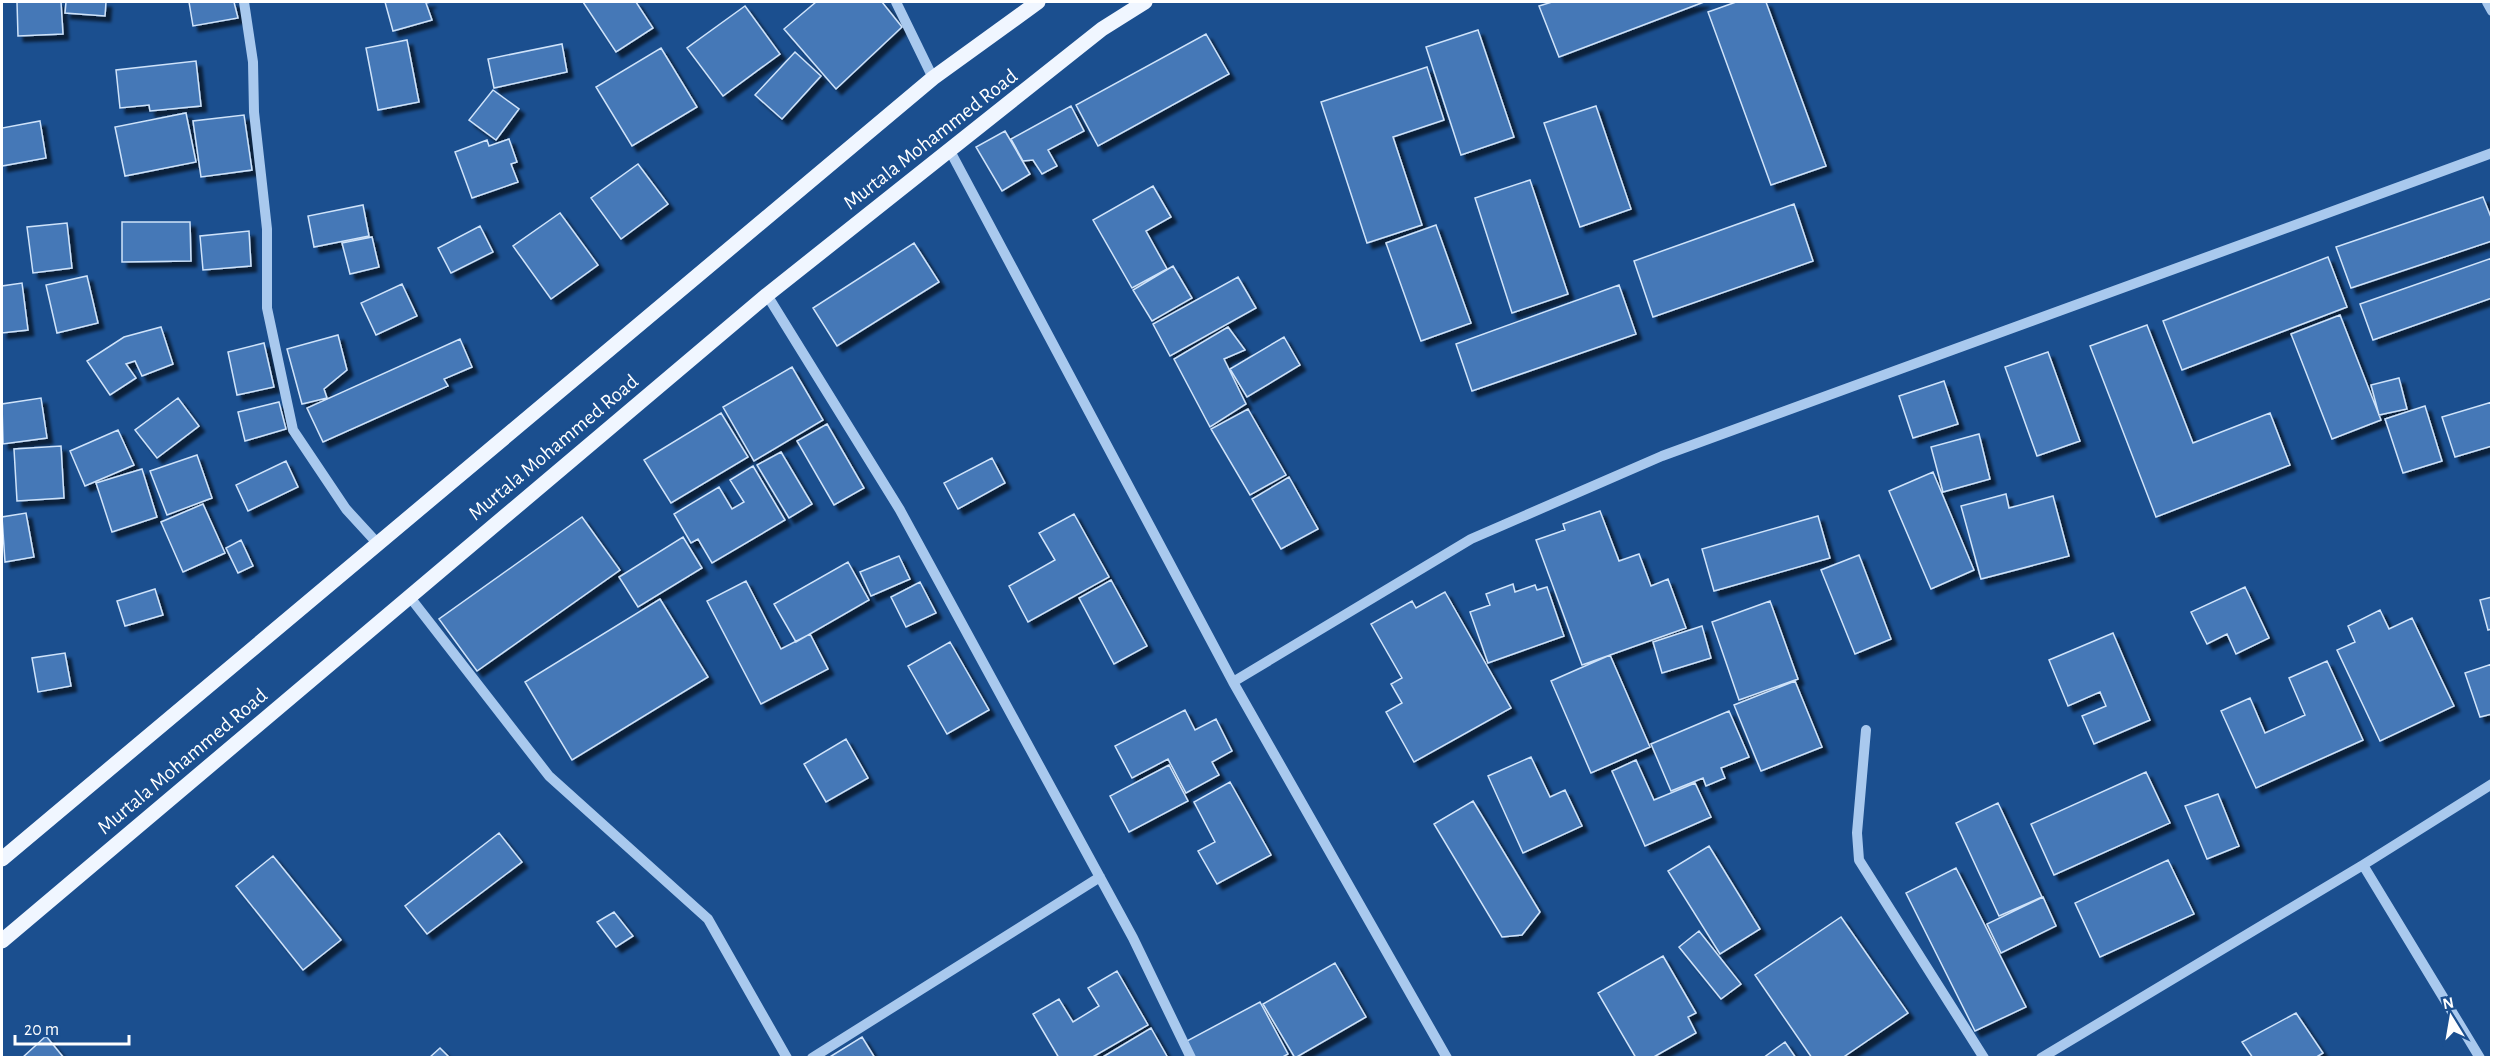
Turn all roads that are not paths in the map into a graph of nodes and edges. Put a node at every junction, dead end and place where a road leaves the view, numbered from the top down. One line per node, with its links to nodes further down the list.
1 (244, 2): 11 (street)
2 (896, 2): 7 (street)
3 (1038, 2): 7 (main road, Murtala Mohammed Road)
4 (1145, 2): 8 (main road, Murtala Mohammed Road)
5 (2487, 2): 6 (street)
6 (2492, 11)
7 (933, 78): 11 (main road, Murtala Mohammed Road)
8 (949, 149): 10 (main road, Murtala Mohammed Road); 13 (street)
9 (2492, 153): 13 (street)
10 (767, 295): 12 (main road, Murtala Mohammed Road); 18 (street)
11 (379, 545): 16 (main road, Murtala Mohammed Road)
12 (409, 596): 19 (main road, Murtala Mohammed Road); 20 (street)
13 (1233, 682): 23 (street)
14 (1866, 730): 24 (street)
15 (2492, 784): 17 (street)
16 (2, 859)
17 (2363, 866): 25 (street); 26 (street)
18 (1100, 877): 21 (street); 22 (street)
19 (2, 941)
20 (787, 1058)
21 (812, 1058)
22 (1191, 1058)
23 (1447, 1058)
24 (1984, 1058)
25 (2041, 1058)
26 (2480, 1058)

